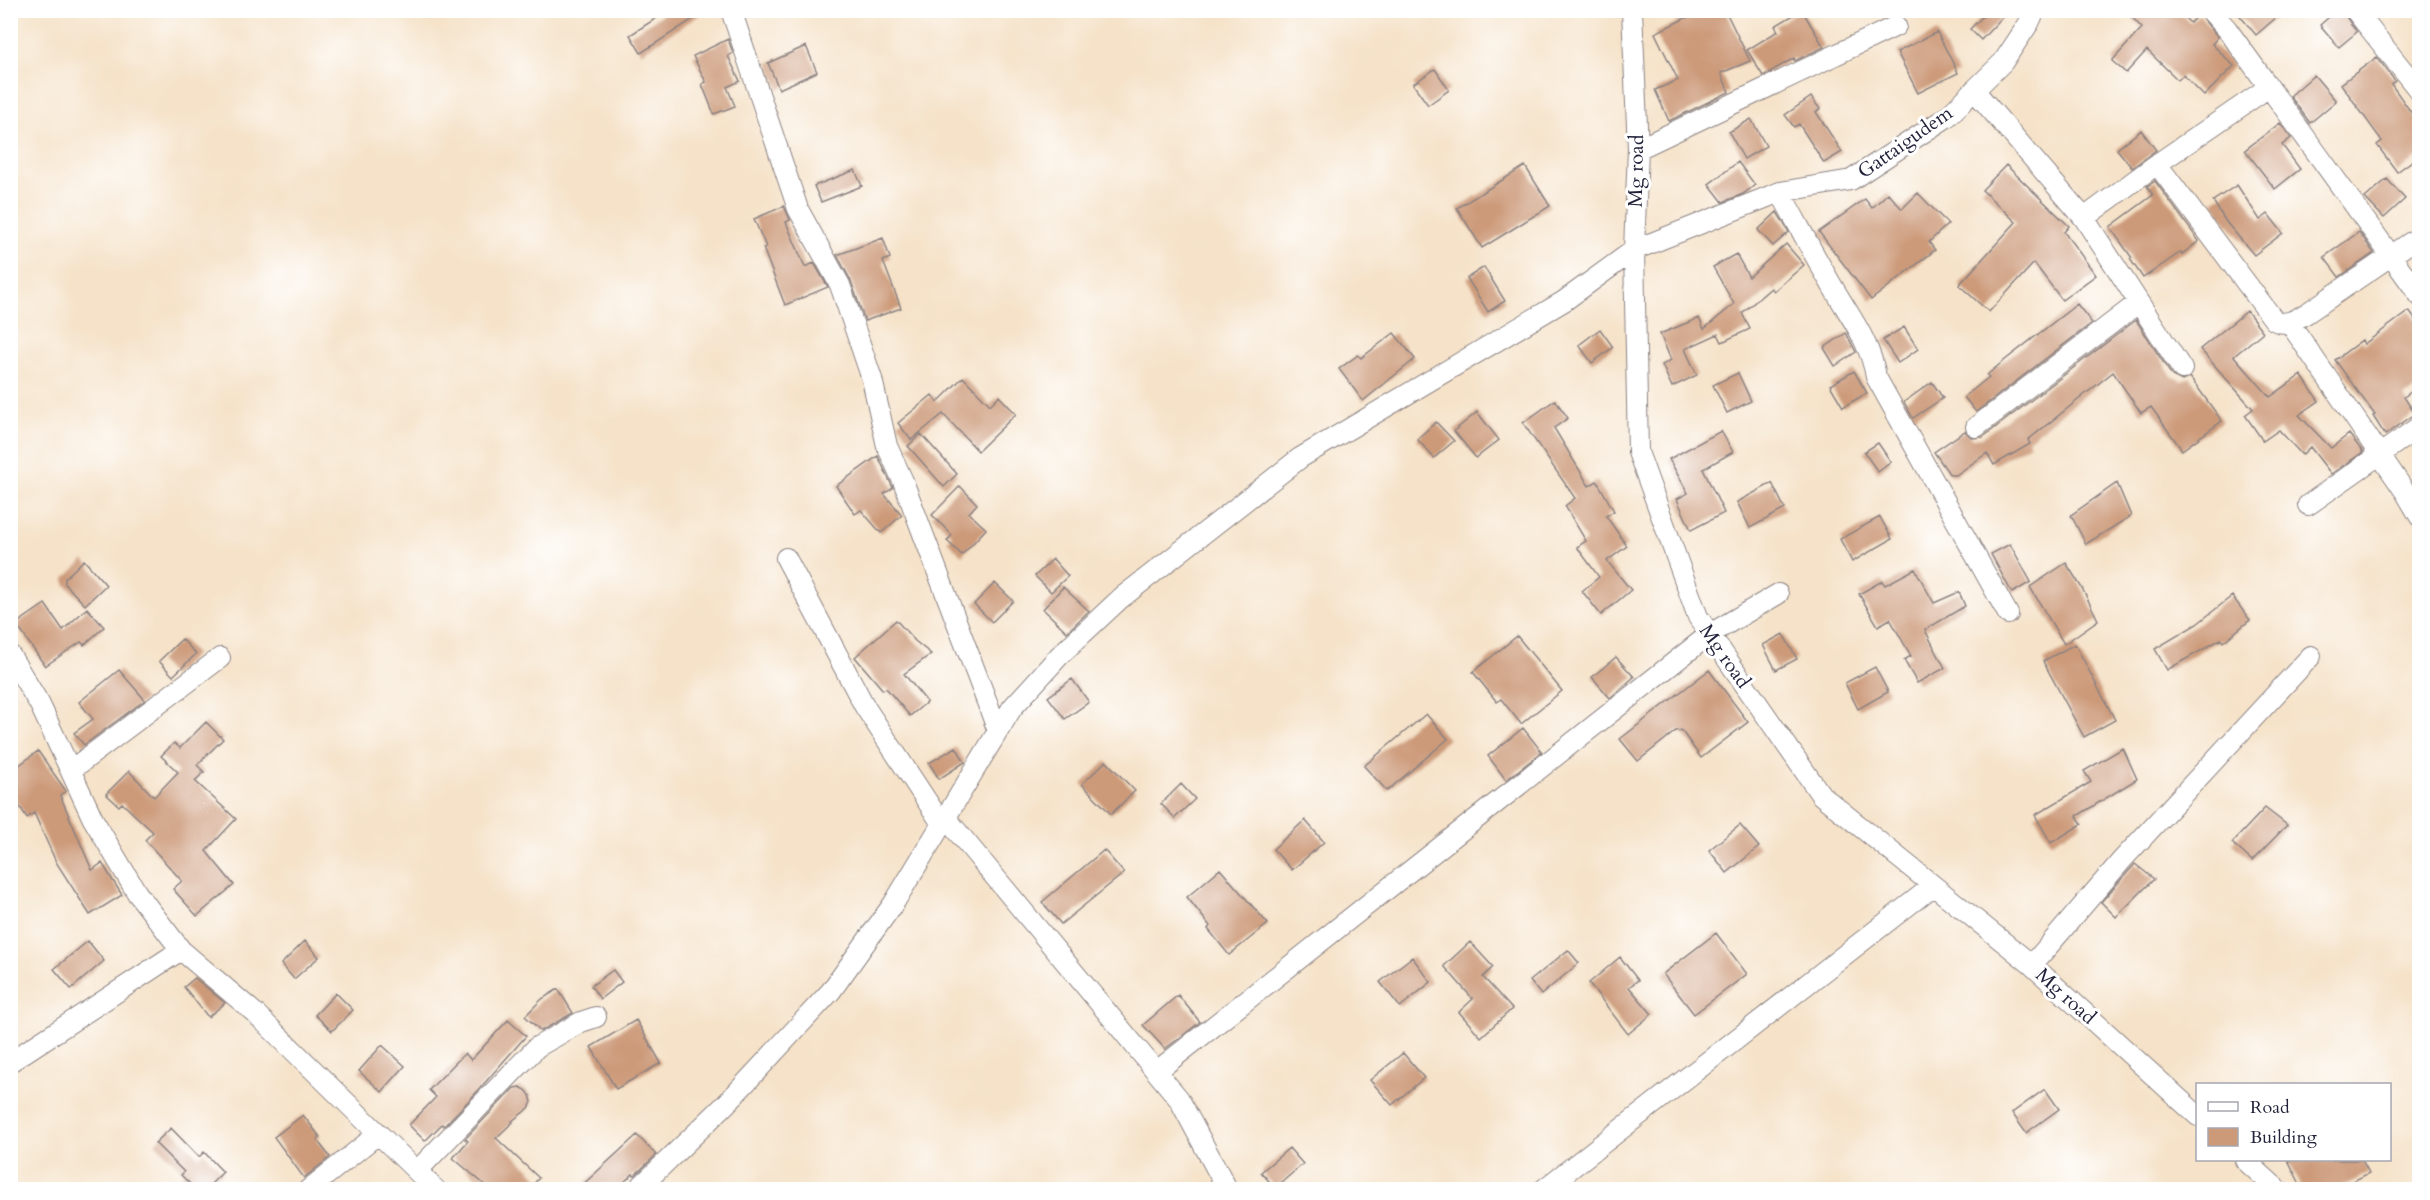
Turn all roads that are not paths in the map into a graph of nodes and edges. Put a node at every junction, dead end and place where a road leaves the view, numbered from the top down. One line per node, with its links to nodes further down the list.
1 (731, 10): 33 (street)
2 (1632, 10): 10 (street, Mg road)
3 (2035, 10): 8 (street, Gattaigudem)
4 (2210, 10): 7 (street)
5 (2355, 10): 9 (street)
6 (1896, 26): 10 (street)
7 (2269, 87): 11 (street); 16 (street)
8 (1974, 90): 12 (street, Gattaigudem); 13 (street)
9 (2420, 92)
10 (1638, 149): 15 (street, Mg road)
11 (2157, 164): 13 (street); 19 (street)
12 (1780, 192): 15 (street, Gattaigudem); 28 (street)
13 (2084, 218): 18 (street)
14 (2420, 236): 16 (street)
15 (1634, 250): 29 (street, Mg road); 33 (street, Gattaigudem)
16 (2390, 256): 17 (street); 19 (street)
17 (2420, 296)
18 (2138, 303): 20 (street); 22 (street)
19 (2289, 322): 23 (street)
20 (2182, 369)
21 (2420, 426): 23 (street)
22 (1976, 427)
23 (2379, 453): 24 (street); 25 (street)
24 (2308, 505)
25 (2420, 517)
26 (786, 558): 35 (street)
27 (1778, 594): 29 (street)
28 (2008, 614)
29 (1710, 634): 36 (street, Mg road); 41 (street)
30 (10, 655): 34 (street)
31 (2311, 656): 38 (street)
32 (220, 658): 34 (street)
33 (998, 731): 35 (street, Gattaigudem)
34 (71, 770): 37 (street)
35 (944, 821): 41 (street); 49 (street, Gattaigudem)
36 (1933, 886): 38 (street, Mg road); 50 (street)
37 (181, 950): 40 (street); 43 (street)
38 (2032, 965): 42 (street, Mg road)
39 (596, 1017): 45 (street)
40 (10, 1062)
41 (1157, 1071): 46 (street)
42 (2196, 1114)
43 (378, 1134): 45 (street); 47 (street)
44 (2246, 1161): 51 (street)
45 (417, 1171): 48 (street)
46 (1225, 1185)
47 (308, 1190)
48 (436, 1190)
49 (637, 1190)
50 (1543, 1190)
51 (2278, 1190)

